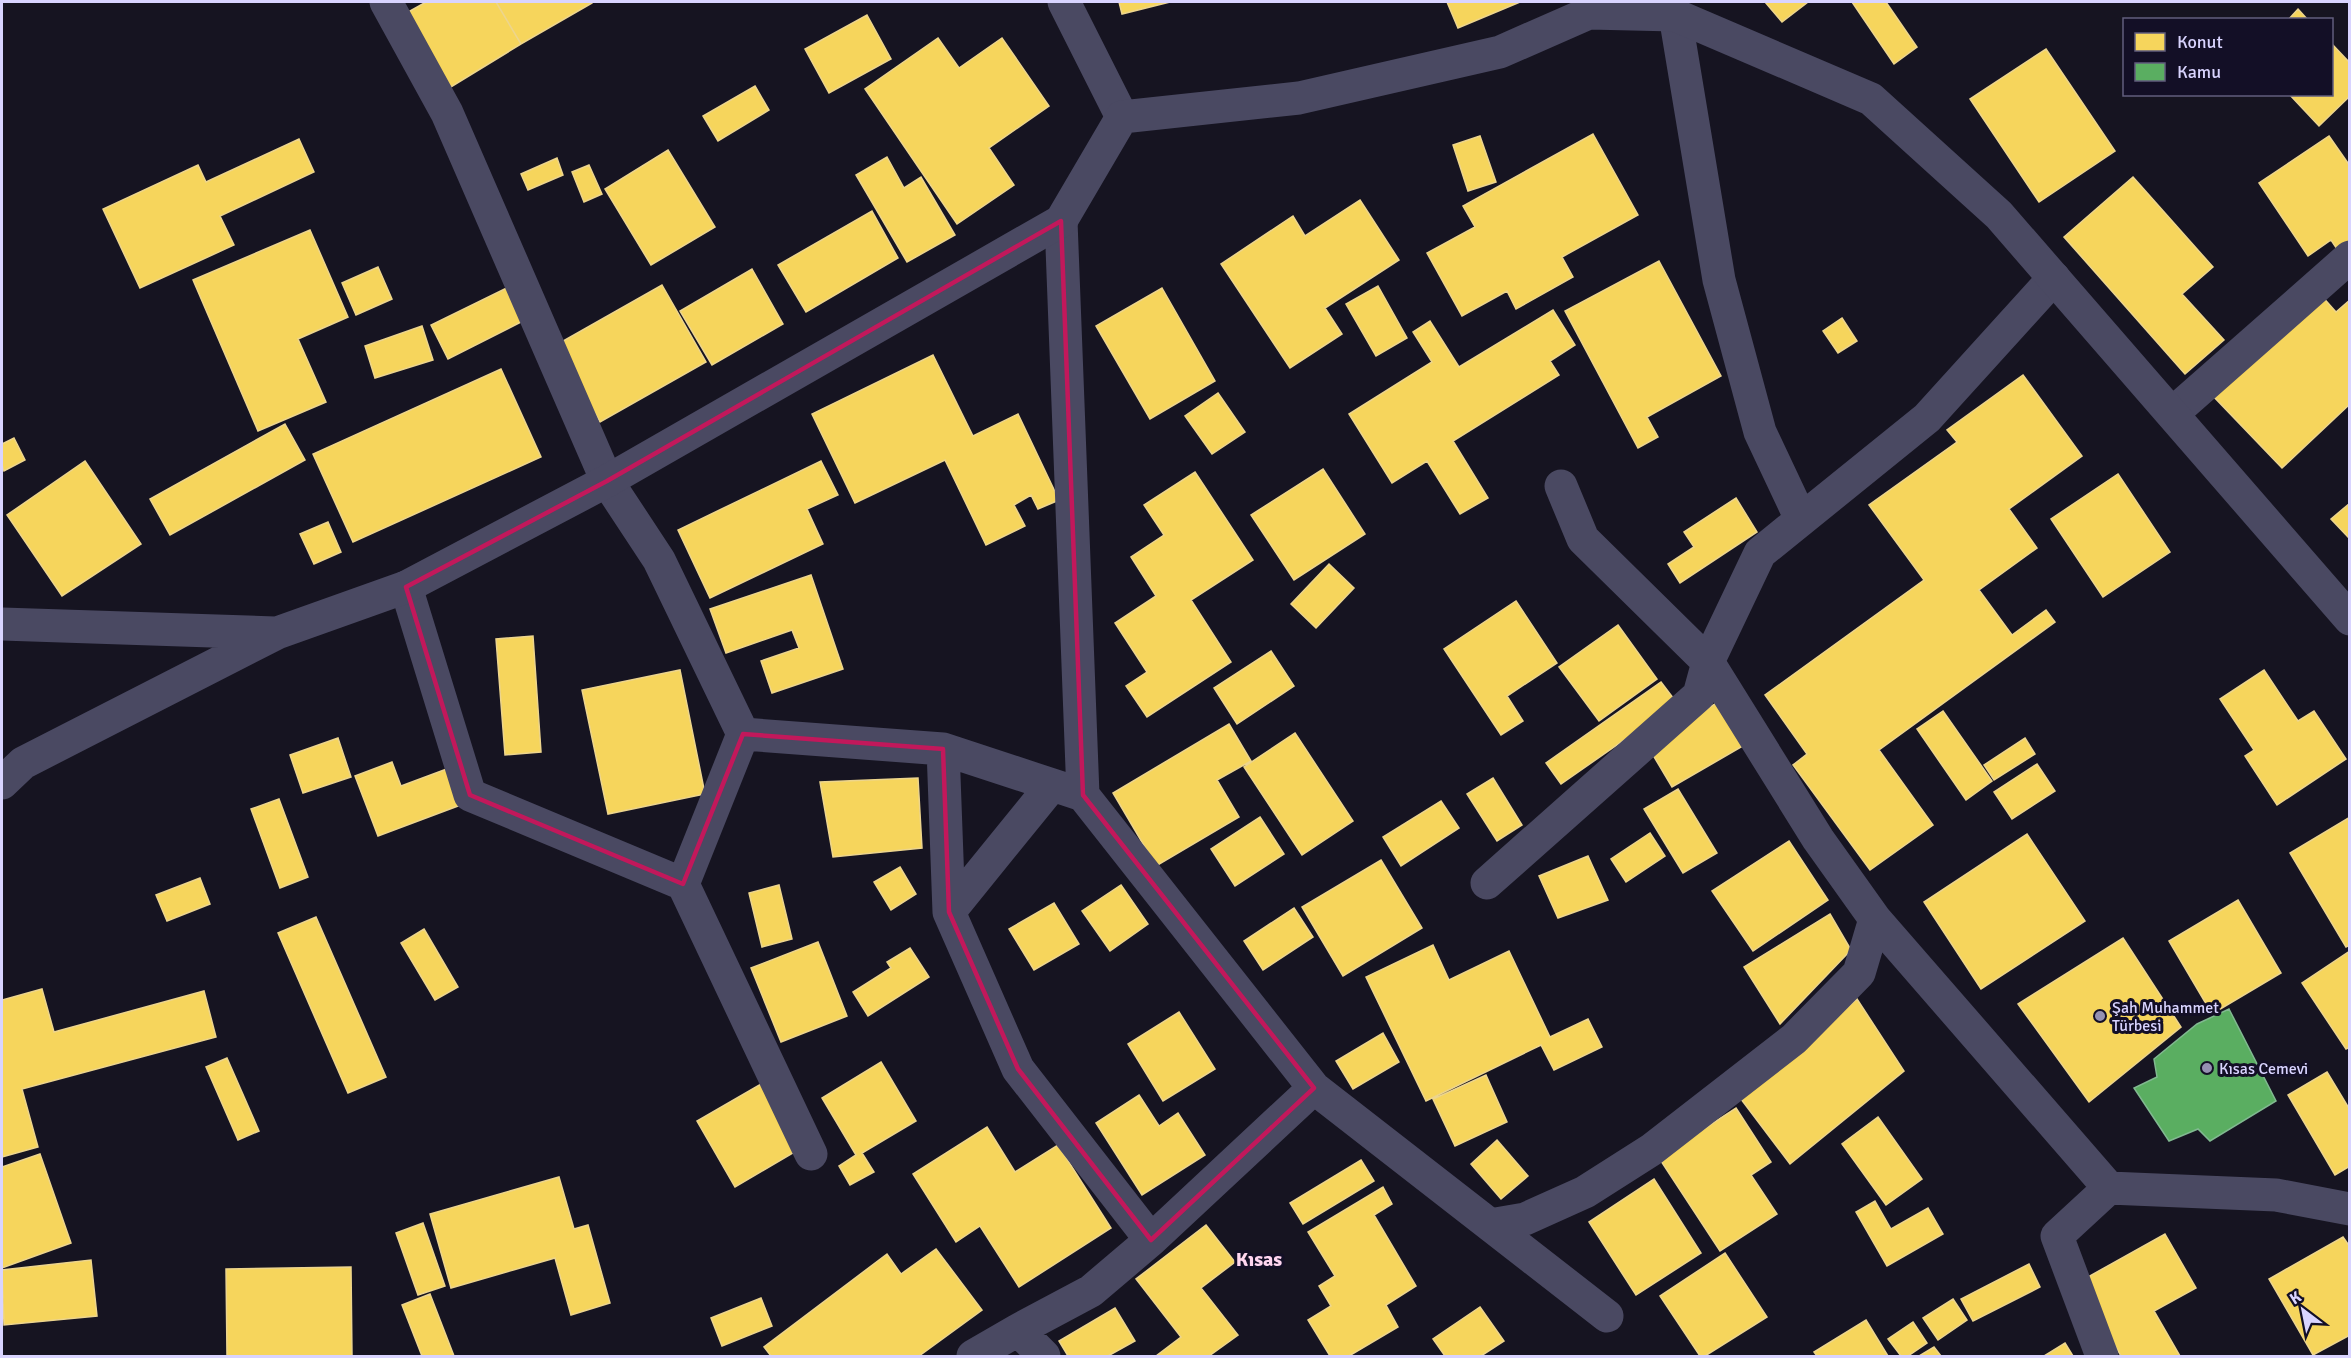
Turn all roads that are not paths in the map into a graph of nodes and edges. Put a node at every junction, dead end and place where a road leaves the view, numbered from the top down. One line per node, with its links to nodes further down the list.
1 (387, 2): 10 (street)
2 (1067, 5): 5 (street)
3 (1594, 7): 4 (street); 5 (street)
4 (1675, 15): 8 (street); 12 (street)
5 (1122, 117): 6 (street)
6 (1061, 221): 10 (street); 22 (street)
7 (2349, 257): 9 (street)
8 (2054, 278): 9 (street); 12 (street)
9 (2173, 413): 14 (street)
10 (607, 481): 13 (street); 18 (street)
11 (1561, 486): 17 (street)
12 (1802, 519): 17 (street)
13 (406, 587): 16 (street); 23 (street)
14 (2349, 619)
15 (2, 624): 16 (street)
16 (277, 633): 20 (street)
17 (1707, 662): 24 (street); 26 (street)
18 (743, 734): 19 (street); 23 (street)
19 (943, 749): 21 (street); 25 (street)
20 (2, 783)
21 (1052, 785): 22 (street); 25 (street)
22 (1083, 795): 27 (street)
23 (683, 884): 28 (street)
24 (1487, 884)
25 (949, 912): 32 (street)
26 (1875, 919): 29 (street); 31 (street)
27 (1314, 1089): 31 (street); 32 (street)
28 (811, 1154)
29 (2109, 1188): 30 (street); 37 (street)
30 (2349, 1209)
31 (1490, 1226): 33 (street)
32 (1151, 1240): 34 (street)
33 (1607, 1316)
34 (1018, 1330): 35 (street); 36 (street)
35 (974, 1356)
36 (1044, 1356)
37 (2102, 1356)

